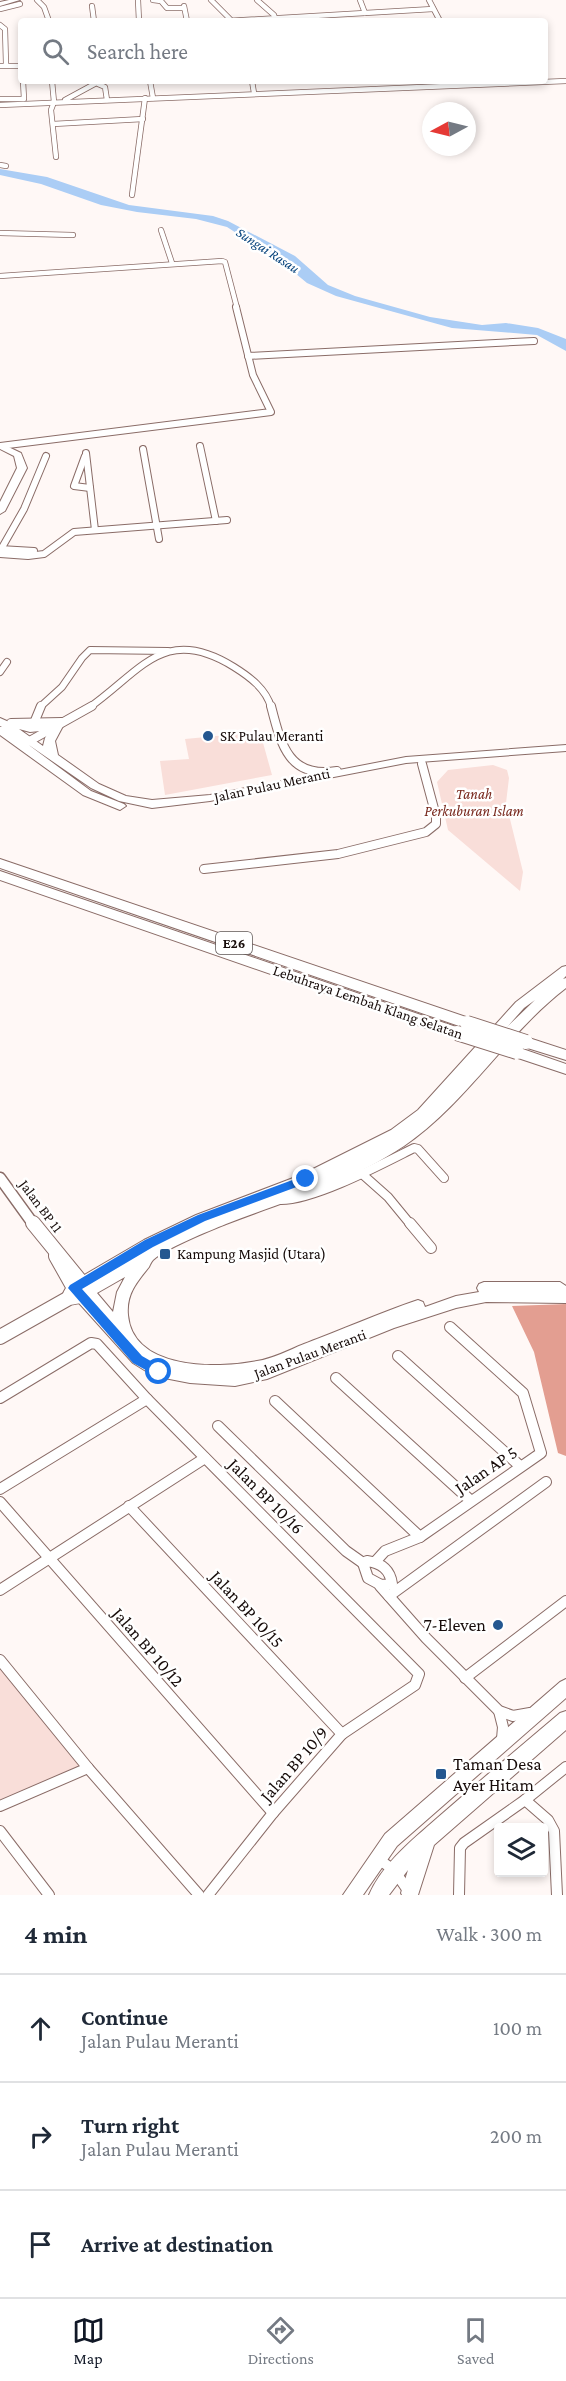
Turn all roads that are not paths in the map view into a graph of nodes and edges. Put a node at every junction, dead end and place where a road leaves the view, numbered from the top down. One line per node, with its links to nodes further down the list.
1 (5, 0): 10 (main road)
2 (37, 0): 17 (street)
3 (138, 0): 19 (street)
4 (153, 0): 5 (street)
5 (159, 0): 20 (street)
6 (211, 0): 21 (street)
7 (257, 0): 22 (street)
8 (360, 0): 16 (street)
9 (429, 0): 14 (street)
10 (0, 2): 11 (main road)
11 (19, 2): 13 (street)
12 (92, 6): 18 (street)
13 (0, 9)
14 (433, 9): 15 (street); 25 (street)
15 (389, 12): 16 (street); 24 (street)
16 (365, 13): 23 (street)
17 (48, 18)
18 (94, 18)
19 (139, 18)
20 (186, 18)
21 (227, 18)
22 (274, 18)
23 (290, 18)
24 (394, 18)
25 (438, 18)
26 (0, 25): 27 (street)
27 (3, 46): 28 (street)
28 (3, 66)
29 (548, 81): 30 (street)
30 (566, 81)
31 (23, 84): 40 (street)
32 (52, 84): 43 (street)
33 (100, 84): 41 (street); 42 (street)
34 (151, 84): 39 (street)
35 (252, 84): 37 (street)
36 (471, 84): 37 (street)
37 (254, 93): 39 (street)
38 (146, 98): 39 (street); 41 (street); 45 (street)
39 (153, 98)
40 (0, 99)
41 (107, 100): 42 (street)
42 (62, 101): 43 (street)
43 (54, 102): 44 (street); 46 (street)
44 (0, 105)
45 (143, 119): 46 (street); 48 (street)
46 (53, 124): 47 (street)
47 (56, 157)
48 (132, 195)
49 (161, 230): 52 (street)
50 (0, 233): 51 (street)
51 (73, 235)
52 (172, 263): 53 (street); 55 (street)
53 (0, 276)
54 (534, 341): 55 (street)
55 (248, 356): 57 (street)
56 (200, 446): 63 (street)
57 (0, 448): 61 (main road); 62 (main road)
58 (143, 449): 65 (street)
59 (46, 456): 68 (street)
60 (90, 488): 60 (street); 66 (street)
61 (0, 496)
62 (0, 511)
63 (216, 520): 64 (street); 65 (street)
64 (227, 520)
65 (155, 525): 66 (street); 67 (street)
66 (95, 530): 68 (street)
67 (159, 538)
68 (0, 551)
69 (170, 651): 72 (street); 74 (street); 80 (street)
70 (7, 662): 71 (street)
71 (0, 672)
72 (34, 723): 73 (street); 74 (street)
73 (3, 724): 74 (main road); 75 (main road, Jalan Pulau Meranti)
74 (61, 724): 75 (street); 78 (main road)
75 (26, 743): 78 (main road, Jalan Pulau Meranti); 79 (main road, Jalan Pulau Meranti)
76 (566, 748): 80 (main road, Jalan Pulau Meranti)
77 (566, 754): 79 (main road, Jalan Pulau Meranti)
78 (53, 757): 80 (main road, Jalan Pulau Meranti)
79 (422, 764): 82 (street)
80 (337, 771)
81 (0, 863): 86 (highway, Lebuhraya Lembah Klang Selatan / E26)
82 (204, 870)
83 (0, 875): 86 (highway, Lebuhraya Lembah Klang Selatan / E26)
84 (566, 970): 97 (main road)
85 (566, 982): 93 (main road)
86 (462, 1028): 87 (highway, Lebuhraya Lembah Klang Selatan / E26, bridge)
87 (521, 1047): 88 (highway, Lebuhraya Lembah Klang Selatan / E26); 89 (highway, Lebuhraya Lembah Klang Selatan / E26)
88 (566, 1056)
89 (566, 1069)
90 (361, 1173): 92 (street); 93 (street); 94 (street)
91 (0, 1178): 97 (street, Jalan BP 11)
92 (444, 1178)
93 (276, 1200): 95 (main road)
94 (431, 1248)
95 (157, 1251): 97 (main road); 100 (main road)
96 (566, 1288): 100 (main road, Jalan Pulau Meranti)
97 (79, 1291): 98 (main road, Jalan Pulau Meranti); 100 (main road, Jalan Pulau Meranti); 101 (street)
98 (566, 1296)
99 (450, 1327): 109 (street, Jalan AP 5)
100 (125, 1332)
101 (0, 1337)
102 (398, 1356): 109 (street)
103 (336, 1378): 112 (street)
104 (0, 1398): 105 (street, Jalan BP 10/16)
105 (147, 1399): 108 (street, Jalan BP 10/16); 111 (street)
106 (274, 1401): 115 (street)
107 (218, 1426): 118 (street)
108 (205, 1458): 114 (street); 124 (street, Jalan BP 10/16)
109 (520, 1466): 112 (street, Jalan AP 5)
110 (546, 1482): 121 (street)
111 (0, 1489)
112 (470, 1500): 115 (street, Jalan AP 5)
113 (0, 1502): 116 (street, Jalan BP 10/12)
114 (129, 1506): 116 (street); 130 (street, Jalan BP 10/15)
115 (420, 1536): 117 (street, Jalan AP 5)
116 (49, 1559): 120 (street); 136 (street, Jalan BP 10/12)
117 (375, 1562): 118 (street); 119 (street)
118 (363, 1563): 119 (street)
119 (380, 1586): 121 (street)
120 (0, 1590)
121 (389, 1596): 125 (street)
122 (566, 1601): 125 (street)
123 (0, 1660): 133 (street)
124 (419, 1674): 130 (street, Jalan BP 10/9)
125 (465, 1678): 128 (street)
126 (566, 1687): 127 (main road)
127 (540, 1710): 128 (street); 131 (main road)
128 (499, 1711): 131 (street)
129 (566, 1719): 138 (main road)
130 (342, 1734): 136 (street, Jalan BP 10/9)
131 (499, 1746): 139 (main road)
132 (566, 1767): 134 (street)
133 (88, 1768): 135 (street); 143 (street)
134 (525, 1800): 147 (street); 148 (street)
135 (0, 1806)
136 (273, 1813): 144 (street, Jalan BP 10/9)
137 (0, 1831): 142 (street)
138 (426, 1840): 140 (main road); 141 (main road)
139 (377, 1858): 140 (street); 145 (main road)
140 (394, 1870): 141 (street); 146 (main road)
141 (410, 1894)
142 (49, 1895)
143 (199, 1895)
144 (208, 1895)
145 (352, 1895)
146 (378, 1895)
147 (459, 1895)
148 (556, 1895)

